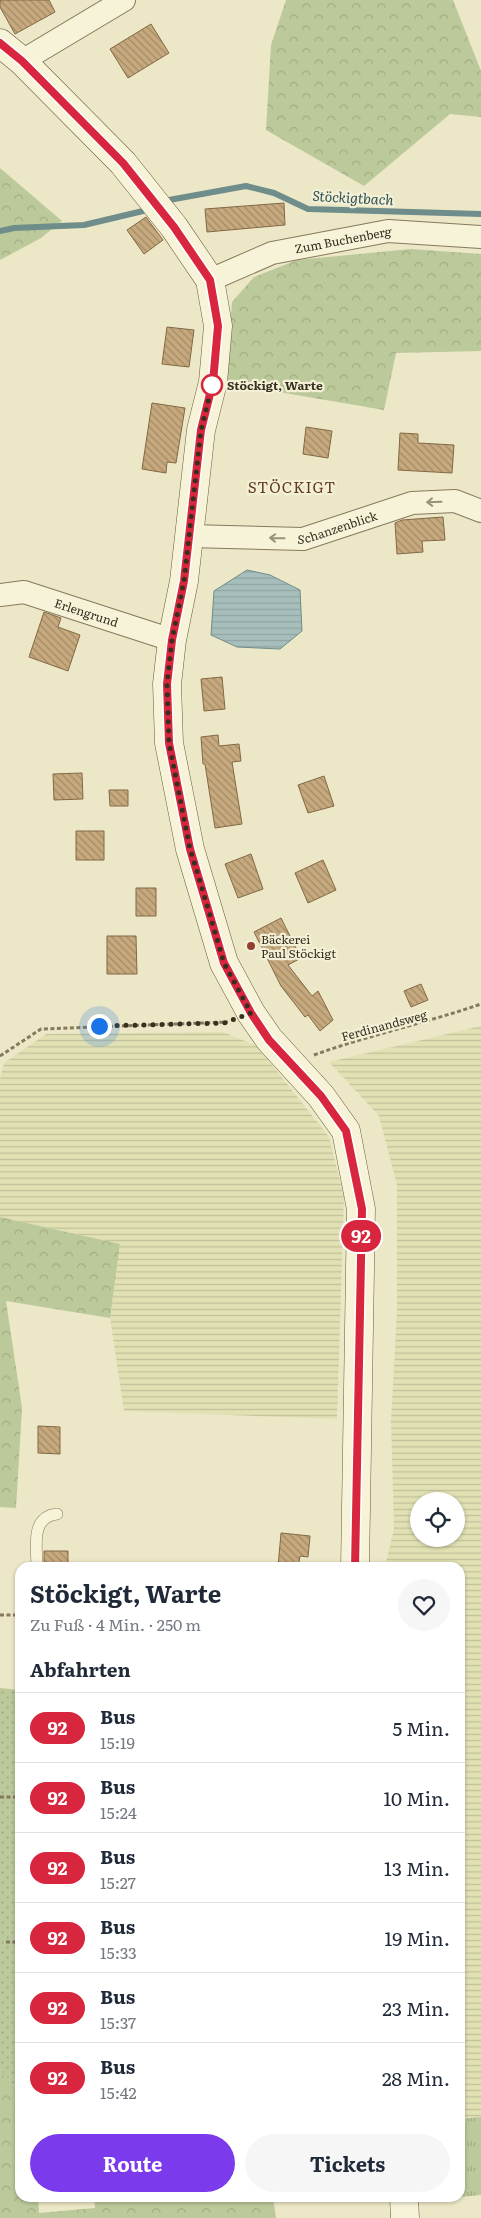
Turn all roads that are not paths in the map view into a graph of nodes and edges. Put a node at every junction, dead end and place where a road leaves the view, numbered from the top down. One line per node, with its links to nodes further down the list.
1 (124, 0): 3 (street)
2 (0, 43): 3 (street)
3 (22, 61): 5 (street)
4 (481, 237): 5 (street, Zum Buchenberg)
5 (210, 280): 7 (street)
6 (481, 511): 7 (street, Schanzenblick, one-way to 7)
7 (190, 536): 9 (street)
8 (0, 595): 9 (street, Erlengrund)
9 (172, 640): 12 (street)
10 (57, 1514): 11 (lane)
11 (37, 1562)
12 (355, 1562)
13 (404, 2202): 14 (street)
14 (405, 2218)

